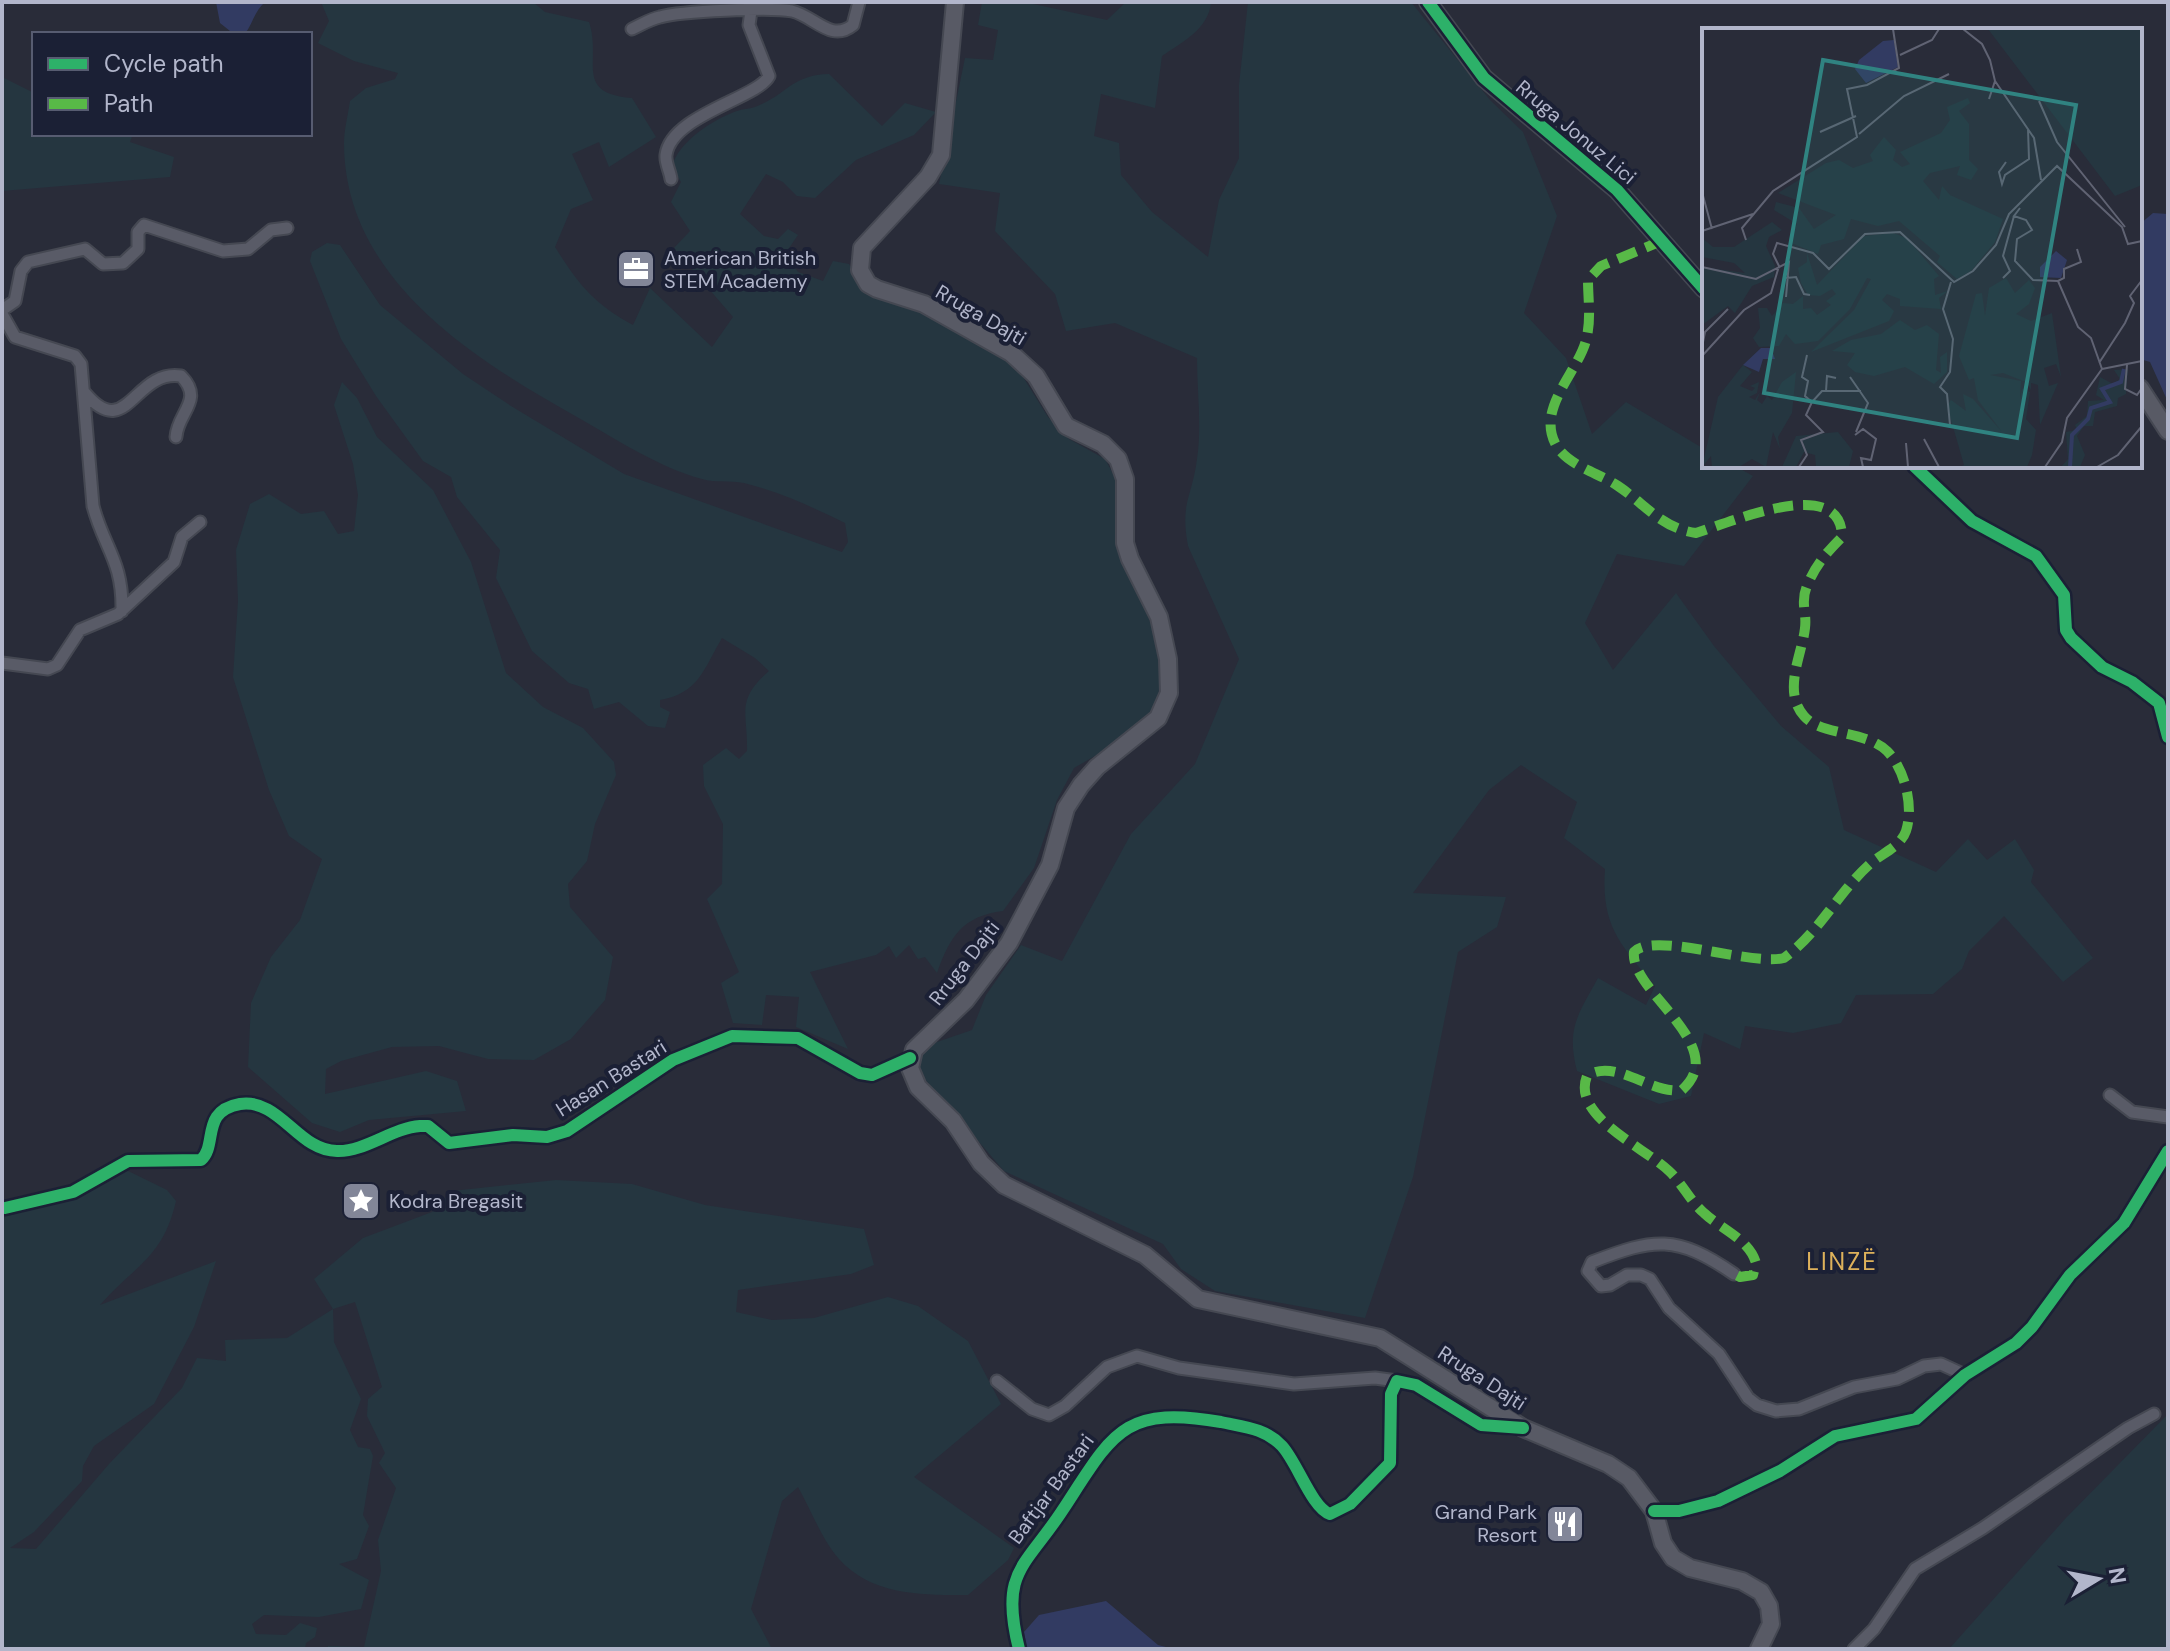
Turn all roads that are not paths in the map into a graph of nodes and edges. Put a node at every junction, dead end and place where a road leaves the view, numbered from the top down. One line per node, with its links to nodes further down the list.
1 (859, 2): 4 (street)
2 (955, 2): 19 (main road, Rruga Dajti)
3 (1428, 2): 8 (main road, Rruga Jonuz Lici)
4 (751, 11): 5 (street); 6 (street)
5 (632, 29)
6 (671, 179)
7 (287, 228): 9 (street)
8 (1702, 287)
9 (2, 312): 11 (street)
10 (2142, 391): 12 (main road)
11 (84, 392): 13 (street); 16 (street)
12 (2168, 431)
13 (176, 437)
14 (1916, 468): 18 (street)
15 (200, 522): 16 (street)
16 (122, 611): 17 (street)
17 (2, 663)
18 (2168, 737)
19 (910, 1058): 23 (street, Hasan Bastari); 29 (main road, Rruga Dajti)
20 (2110, 1095): 21 (street)
21 (2168, 1117)
22 (2168, 1151): 25 (street)
23 (5, 1208)
24 (1734, 1274): 25 (street)
25 (1965, 1375): 30 (street)
26 (997, 1381): 27 (street, Baftjar Bastari)
27 (1397, 1381): 29 (street, Baftjar Bastari); 31 (street, Baftjar Bastari)
28 (2154, 1414): 33 (street)
29 (1523, 1428): 30 (main road, Rruga Dajti)
30 (1654, 1511): 32 (main road, Rruga Dajti)
31 (1019, 1649)
32 (1759, 1649)
33 (1854, 1649)

